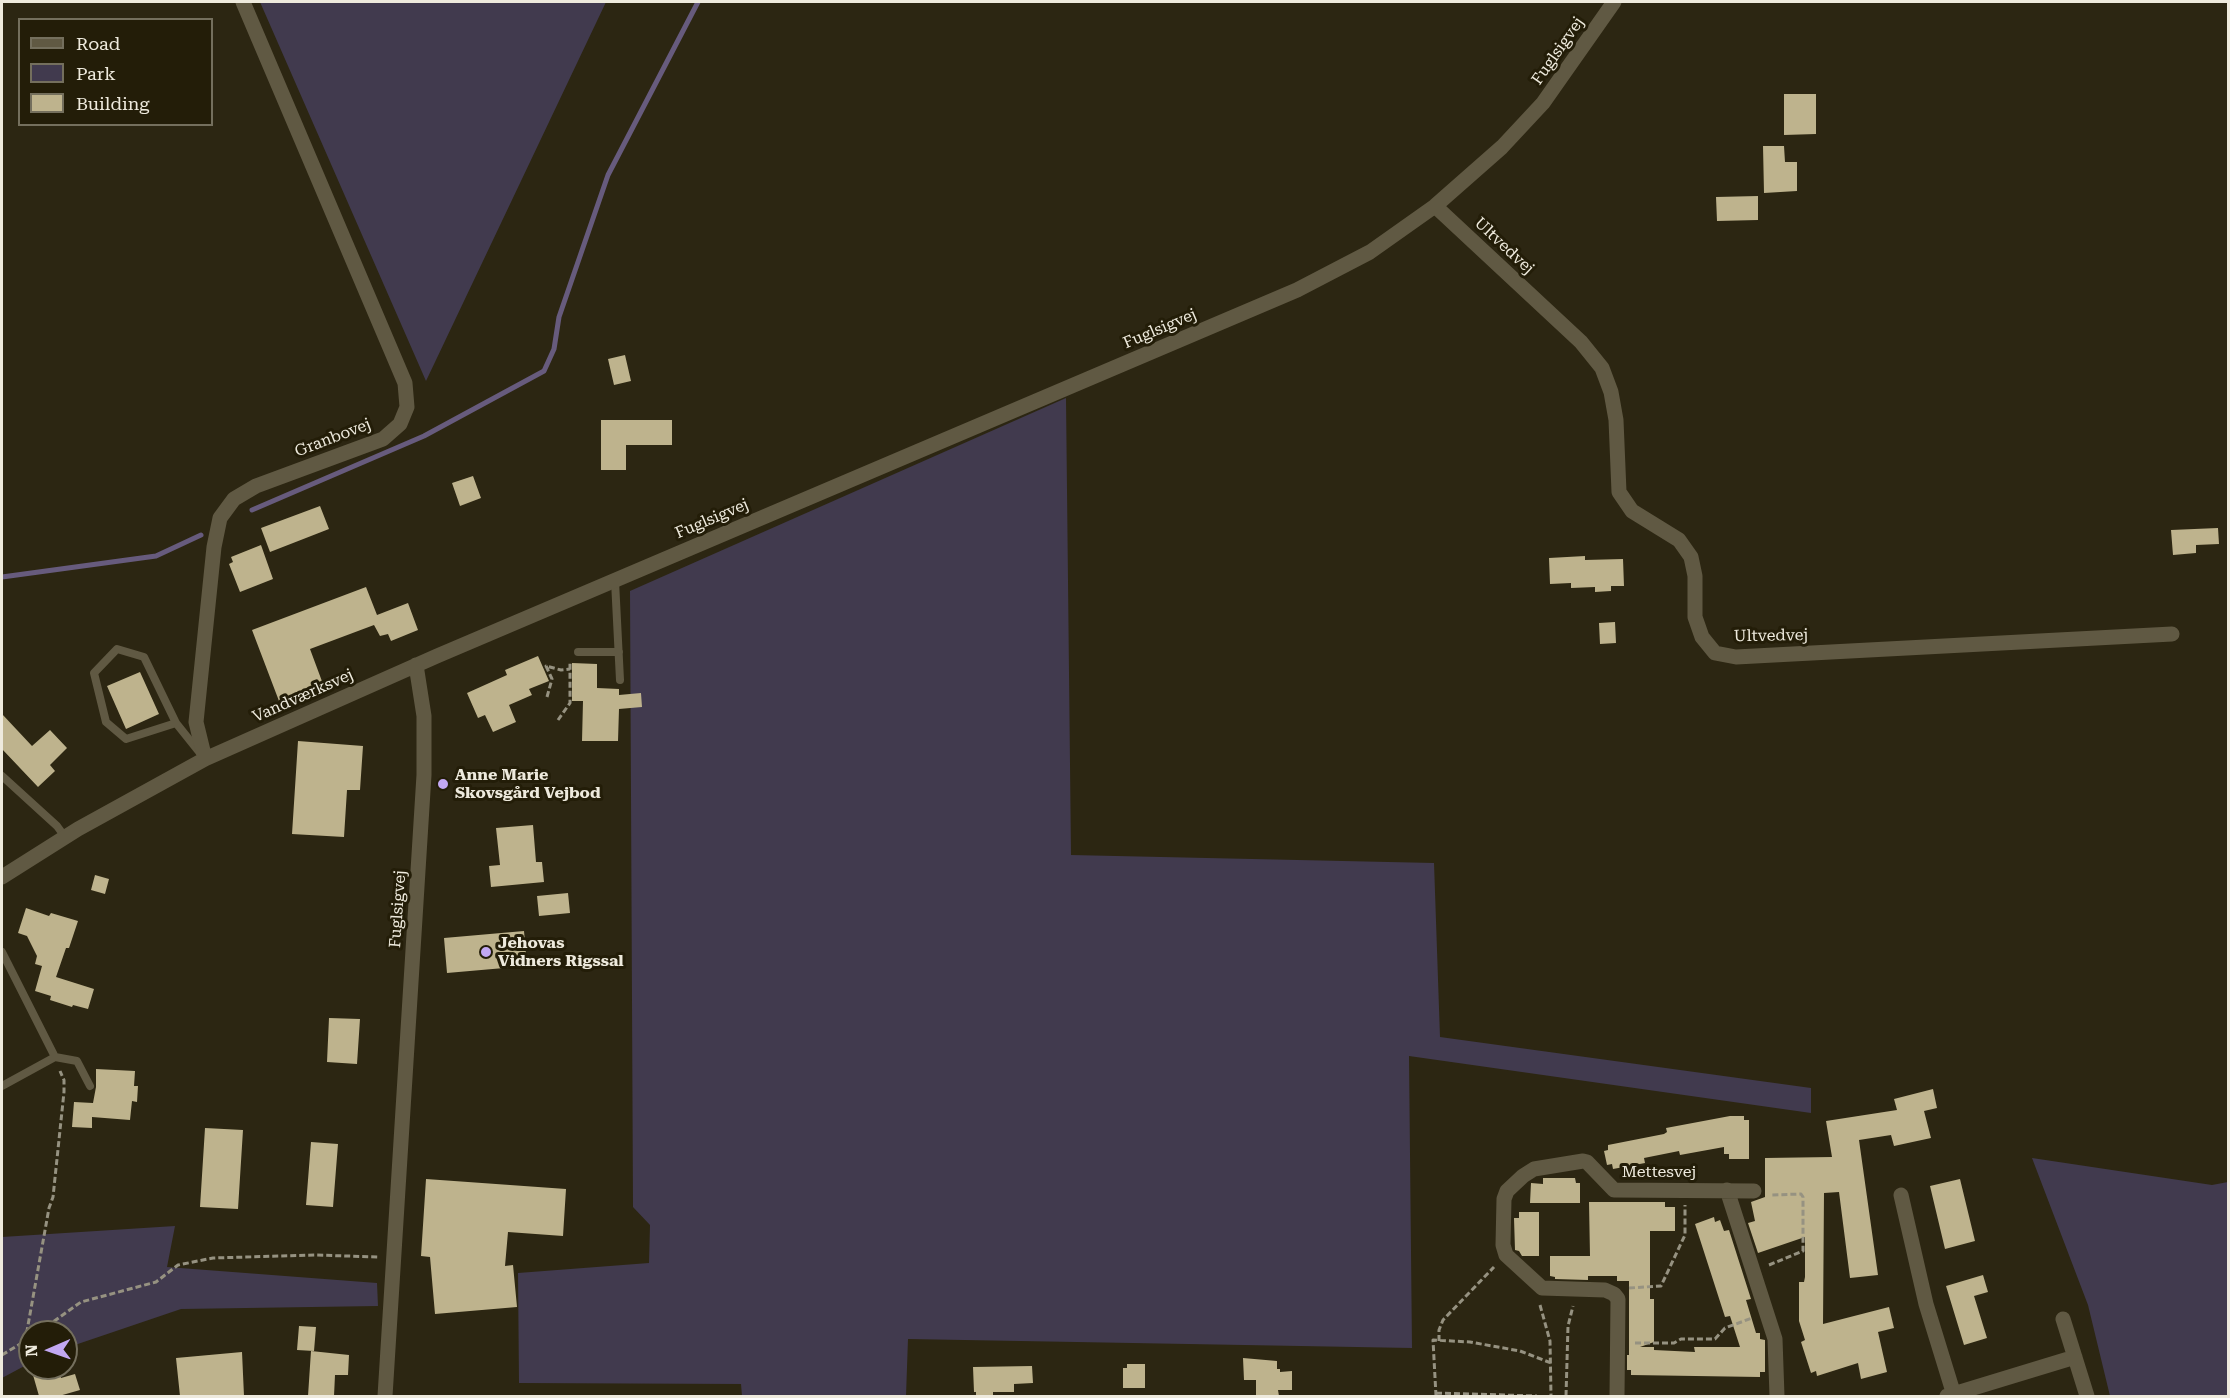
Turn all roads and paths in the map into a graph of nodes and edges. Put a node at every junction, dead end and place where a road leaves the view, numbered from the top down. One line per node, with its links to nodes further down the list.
1 (243, 2): 14 (street, Granbovej)
2 (1614, 2): 3 (street, Fuglsigvej)
3 (1436, 206): 4 (street, Fuglsigvej); 5 (street, Ultvedvej)
4 (615, 580): 7 (lane); 8 (street, Fuglsigvej)
5 (2172, 634)
6 (578, 652): 7 (lane); 9 (path)
7 (619, 652): 10 (lane)
8 (416, 666): 14 (street, Vandværksvej); 27 (street, Fuglsigvej)
9 (570, 669): 11 (path); 12 (path)
10 (620, 680)
11 (546, 697)
12 (558, 720)
13 (176, 723): 13 (lane); 14 (lane)
14 (205, 759): 16 (street, Vandværksvej)
15 (2, 776): 16 (lane)
16 (65, 837): 17 (street, Vandværksvej)
17 (2, 877)
18 (2, 952): 19 (lane)
19 (55, 1057): 20 (lane); 21 (lane); 34 (path)
20 (2, 1086)
21 (90, 1086)
22 (1727, 1190): 23 (street, Mettesvej); 24 (street, Mettesvej); 28 (street)
23 (1685, 1191): 26 (street, Mettesvej); 31 (path)
24 (1754, 1191): 28 (path)
25 (1900, 1195): 50 (street)
26 (1506, 1255): 29 (street); 36 (path)
27 (395, 1258): 35 (path); 44 (street, Fuglsigvej)
28 (1753, 1270): 32 (street)
29 (1542, 1288): 30 (street); 41 (path)
30 (1574, 1290): 31 (street); 47 (path)
31 (1614, 1294): 37 (street)
32 (1767, 1313): 37 (path); 49 (street)
33 (2063, 1319): 40 (street)
34 (29, 1320)
35 (56, 1320)
36 (1439, 1341): 41 (path); 43 (path)
37 (1618, 1343): 48 (street)
38 (18, 1346): 39 (path)
39 (2, 1355)
40 (2075, 1357): 42 (street); 51 (street)
41 (1551, 1363): 46 (path)
42 (1991, 1391): 50 (street)
43 (1436, 1395): 45 (path)
44 (385, 1396)
45 (1537, 1396)
46 (1551, 1396)
47 (1566, 1396)
48 (1617, 1396)
49 (1776, 1396)
50 (1951, 1396)
51 (2087, 1396)

